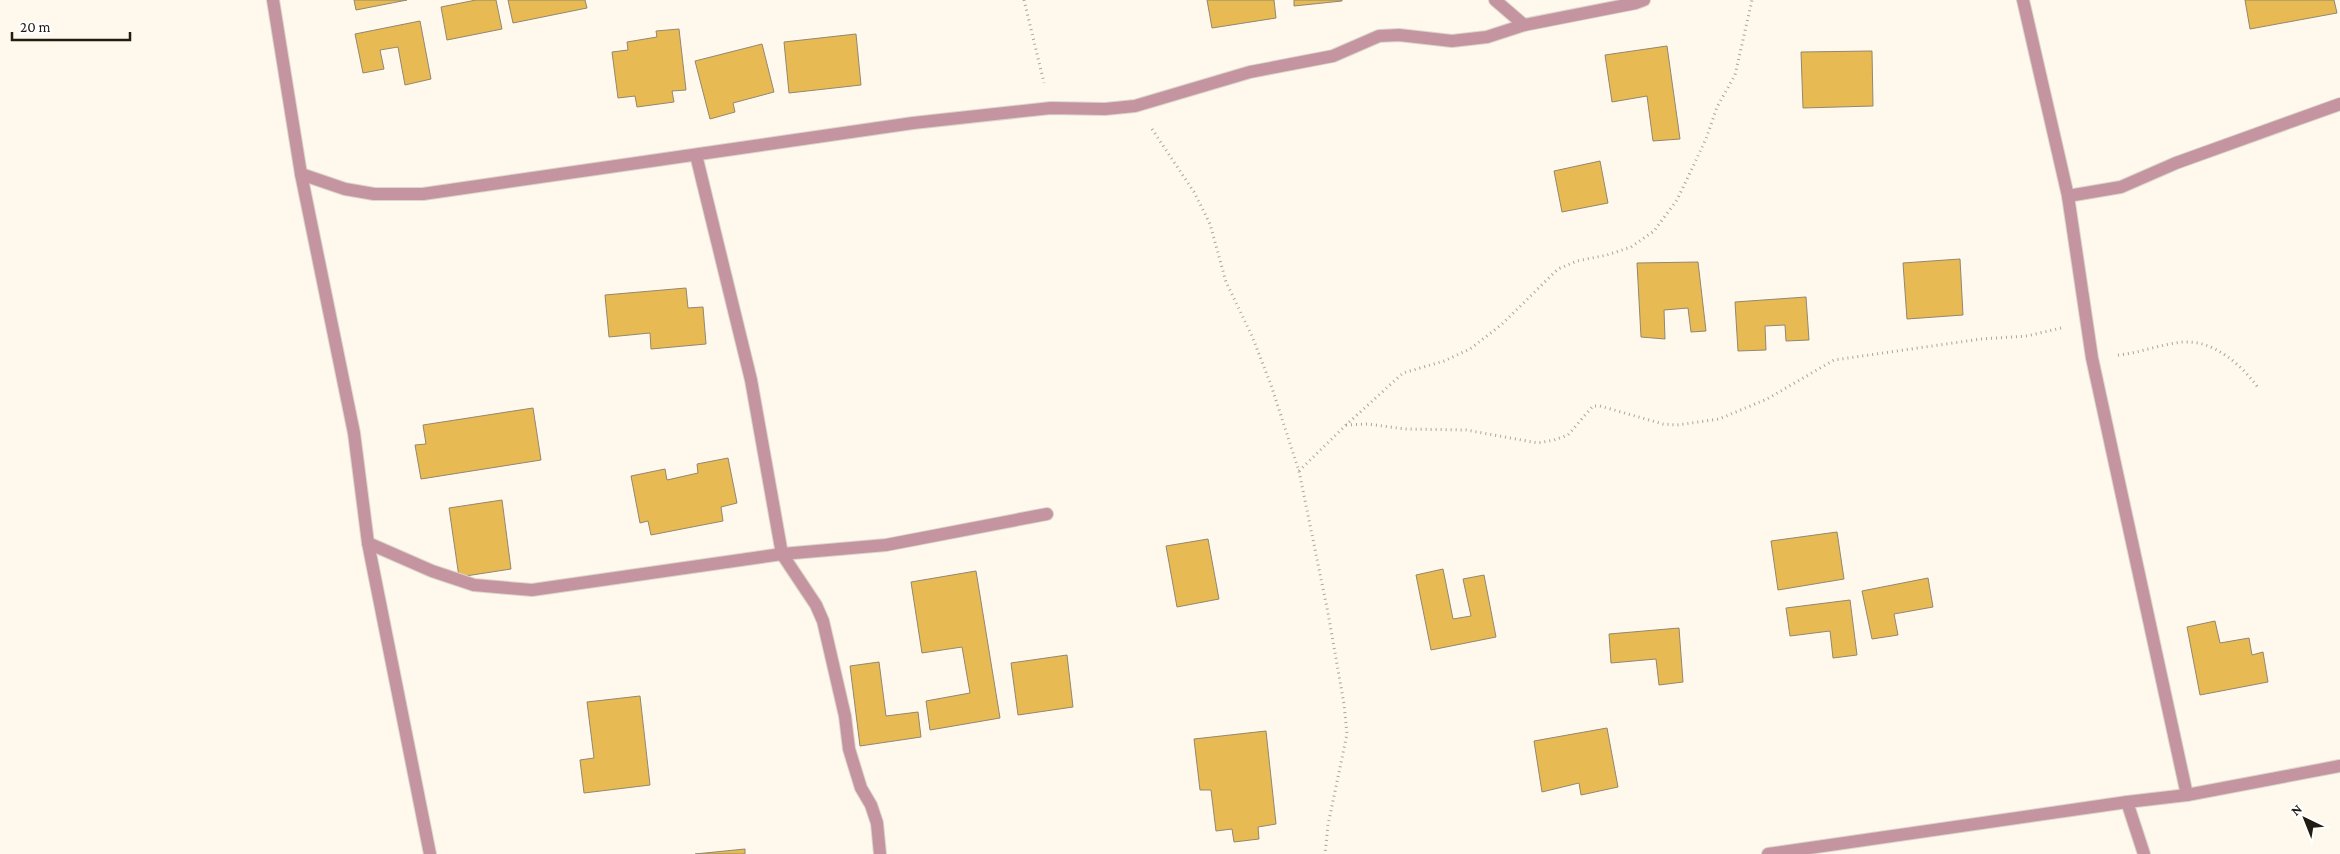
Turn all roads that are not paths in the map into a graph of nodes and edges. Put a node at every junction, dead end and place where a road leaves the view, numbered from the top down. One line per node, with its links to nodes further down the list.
1 (273, 0): 8 (street)
2 (1495, 0): 5 (street)
3 (1644, 0): 5 (street)
4 (2023, 0): 9 (street)
5 (1524, 25): 7 (street)
6 (2340, 104): 9 (street)
7 (696, 155): 8 (street); 12 (street)
8 (301, 174): 11 (street)
9 (2068, 196): 14 (street)
10 (1047, 514): 12 (street)
11 (368, 543): 12 (street); 16 (street)
12 (782, 554): 17 (street)
13 (2340, 766): 14 (street)
14 (2187, 795): 15 (street)
15 (2127, 802): 18 (street); 19 (street)
16 (430, 854)
17 (880, 854)
18 (1768, 854)
19 (2144, 854)

